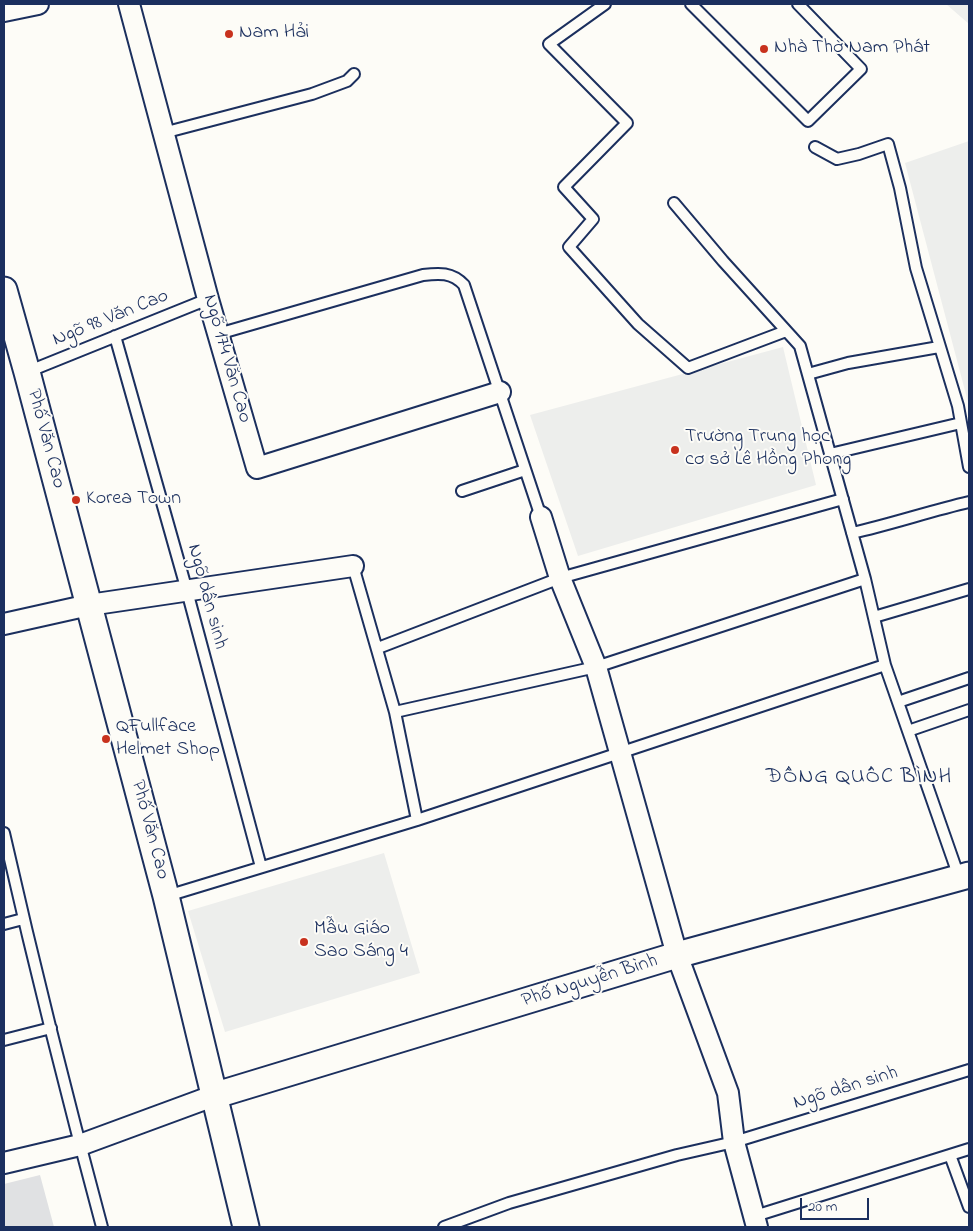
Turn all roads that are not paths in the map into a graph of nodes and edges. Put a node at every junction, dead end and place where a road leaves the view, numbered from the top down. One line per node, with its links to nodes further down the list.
1 (38, 4): 6 (street)
2 (129, 4): 8 (street, Ngõ 174 Văn Cao)
3 (605, 4): 13 (lane)
4 (691, 4): 5 (lane)
5 (798, 4)
6 (4, 11)
7 (354, 74): 8 (lane)
8 (163, 132): 12 (street, Ngõ 174 Văn Cao)
9 (815, 148): 16 (lane)
10 (674, 203): 13 (lane)
11 (4, 290): 17 (street, Phố Văn Cao)
12 (208, 299): 14 (street, Ngõ 174 Văn Cao); 15 (lane, Ngõ 98 Văn Cao)
13 (786, 330): 18 (lane)
14 (218, 334): 19 (lane); 19 (street, Ngõ 174 Văn Cao)
15 (115, 336): 17 (lane, Ngõ 98 Văn Cao); 33 (lane, Ngõ dân sinh)
16 (939, 347): 18 (lane); 20 (lane)
17 (27, 372): 34 (street, Phố Văn Cao)
18 (808, 374): 21 (lane)
19 (500, 392): 23 (lane)
20 (961, 422): 21 (lane); 22 (lane)
21 (830, 454): 25 (lane)
22 (969, 468)
23 (525, 470): 24 (lane); 27 (lane)
24 (462, 491)
25 (843, 499): 28 (lane); 30 (lane)
26 (969, 502): 28 (lane)
27 (540, 517): 30 (street)
28 (852, 533): 31 (lane)
29 (353, 566): 33 (street); 37 (lane)
30 (560, 578): 37 (lane); 39 (street)
31 (865, 580): 35 (lane); 39 (lane)
32 (969, 589): 35 (lane)
33 (187, 591): 34 (street); 48 (lane, Ngõ dân sinh)
34 (89, 605): 36 (street); 50 (street, Phố Văn Cao)
35 (874, 617): 38 (lane)
36 (4, 624)
37 (378, 648): 43 (lane)
38 (885, 665): 41 (lane); 45 (lane)
39 (596, 667): 43 (lane); 45 (street)
40 (969, 678): 41 (lane)
41 (898, 702): 44 (lane)
42 (969, 710): 44 (lane)
43 (395, 712): 46 (lane)
44 (908, 731): 49 (lane)
45 (619, 753): 46 (lane); 53 (street)
46 (417, 820): 48 (lane)
47 (4, 833): 51 (lane)
48 (261, 867): 50 (lane)
49 (964, 876): 53 (street, Phố Nguyễn Bình)
50 (166, 896): 57 (street, Phố Văn Cao)
51 (23, 919): 52 (lane); 54 (lane)
52 (4, 924)
53 (677, 955): 57 (street, Phố Nguyễn Bình); 58 (street)
54 (51, 1028): 55 (lane); 59 (lane)
55 (4, 1040)
56 (969, 1070): 58 (lane, Ngõ dân sinh)
57 (213, 1096): 59 (street); 66 (street, Phố Văn Cao)
58 (734, 1142): 64 (street); 67 (lane, Ngõ dân sinh)
59 (80, 1145): 62 (street); 65 (lane)
60 (969, 1149): 61 (lane)
61 (950, 1155): 63 (lane); 64 (lane)
62 (4, 1163)
63 (969, 1208)
64 (756, 1222)
65 (102, 1227)
66 (246, 1227)
67 (444, 1227)

